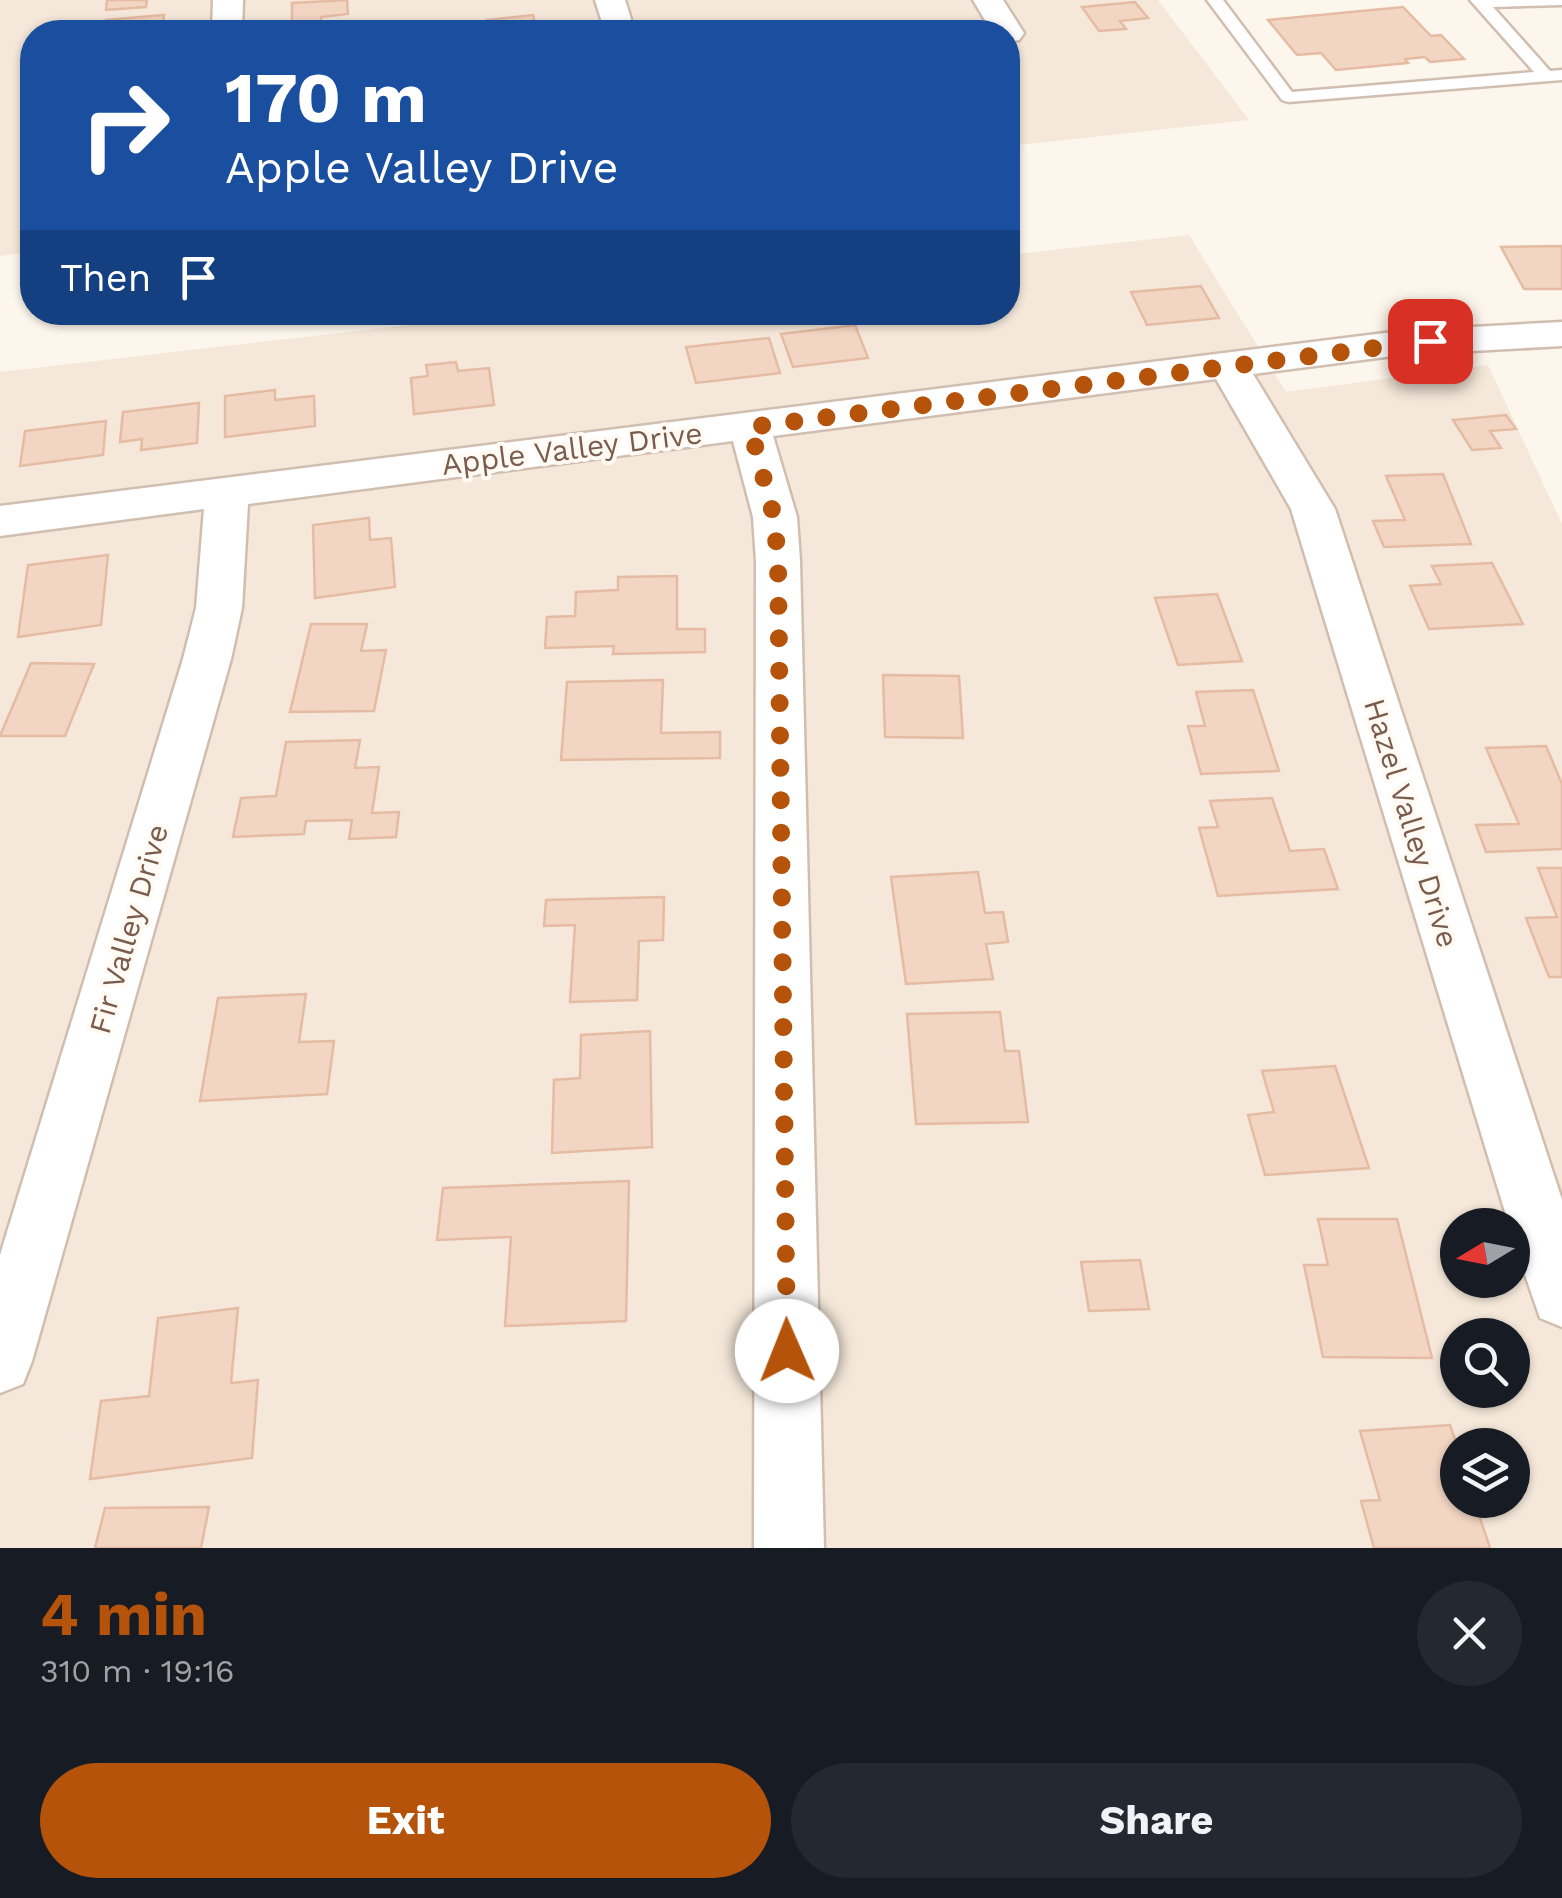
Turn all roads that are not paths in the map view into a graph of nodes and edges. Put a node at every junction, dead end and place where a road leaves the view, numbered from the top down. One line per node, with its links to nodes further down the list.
1 (1215, 0): 4 (lane)
2 (1562, 0): 3 (lane)
3 (1479, 1): 4 (lane)
4 (1553, 75)
5 (1562, 334): 6 (street, Apple Valley Drive)
6 (1228, 366): 7 (street, Apple Valley Drive); 10 (street, Hazel Valley Drive)
7 (750, 427): 8 (street, Apple Valley Drive); 12 (street)
8 (228, 492): 9 (street, Apple Valley Drive); 11 (street, Fir Valley Drive)
9 (0, 521)
10 (1562, 1296)
11 (0, 1360)
12 (789, 1548)

